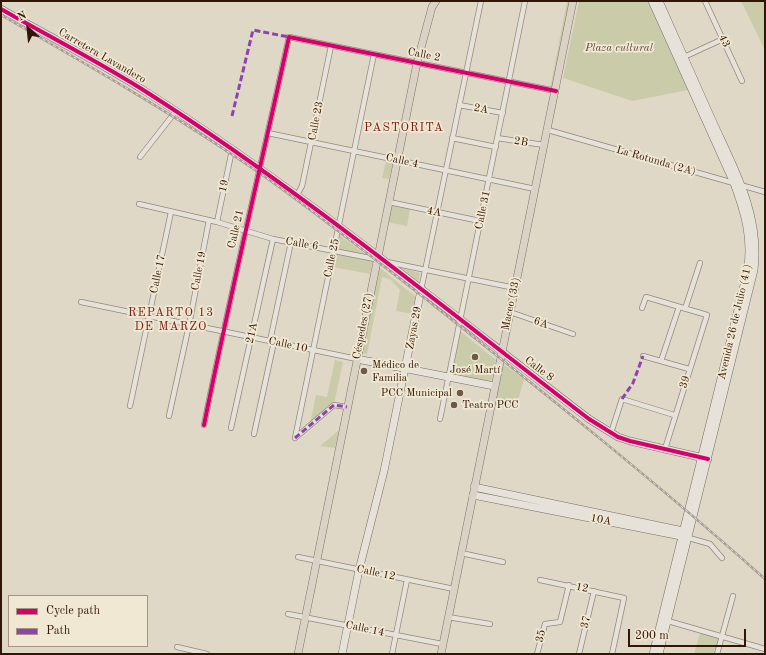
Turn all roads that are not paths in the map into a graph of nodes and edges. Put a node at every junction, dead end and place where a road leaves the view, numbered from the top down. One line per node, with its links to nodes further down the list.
1 (436, 1): 14 (main road, Céspedes (27))
2 (481, 1): 15 (street, Zayas 29)
3 (525, 1): 17 (street, Calle 31)
4 (573, 1): 18 (main road, Maceo (33))
5 (652, 1): 36 (street, Avenida 26 de Julio (41))
6 (659, 1): 13 (street, Avenida 26 de Julio (41))
7 (705, 1): 10 (street, 43)
8 (1, 9): 20 (street, Carretera Lavandero)
9 (289, 37): 11 (street, Calle 2); 23 (street, Calle 21)
10 (723, 39): 13 (street); 16 (street, 43)
11 (331, 46): 12 (street, Calle 2); 26 (street, Calle 23)
12 (374, 54): 14 (street, Calle 2); 30 (street, Calle 25)
13 (684, 56): 37 (street, Avenida 26 de Julio (41))
14 (417, 63): 15 (street, Calle 2); 32 (main road, Céspedes (27))
15 (466, 73): 17 (street, Calle 2); 19 (street, Zayas 29)
16 (742, 81)
17 (509, 82): 18 (street, Calle 2); 21 (street, Calle 31)
18 (556, 91): 22 (main road, Maceo (33))
19 (459, 105): 21 (street, 2A); 24 (street, Zayas 29)
20 (176, 111): 29 (street, Carretera Lavandero); 31 (street)
21 (502, 114): 25 (street, Calle 31)
22 (548, 130): 27 (main road, Maceo (33)); 36 (street, La Rotunda (2A))
23 (268, 133): 26 (street, Calle 4); 33 (street, Calle 21)
24 (452, 138): 28 (street); 34 (street, Zayas 29)
25 (497, 138): 27 (street, 2B); 28 (street, Calle 31)
26 (312, 142): 30 (street, Calle 4); 40 (street, Calle 23)
27 (544, 145): 38 (main road, Maceo (33))
28 (496, 147): 35 (street, Calle 31)
29 (232, 150): 33 (street, Carretera Lavandero); 47 (street, 19)
30 (354, 151): 32 (street, Calle 4); 48 (street, Calle 25)
31 (140, 157)
32 (397, 160): 34 (street, Calle 4); 41 (main road, Céspedes (27))
33 (261, 169): 40 (street, Carretera Lavandero); 49 (street, Calle 21)
34 (445, 170): 35 (street, Calle 4); 44 (street, Zayas 29)
35 (489, 180): 38 (street, Calle 4); 46 (street, Calle 31)
36 (734, 183): 37 (street, La Rotunda (2A)); 91 (street, Avenida 26 de Julio (41))
37 (742, 185): 39 (street, La Rotunda (2A)); 91 (street, Avenida 26 de Julio (41))
38 (535, 189): 58 (main road, Maceo (33))
39 (765, 192)
40 (297, 195): 48 (street, Calle 8)
41 (389, 202): 44 (street, 4A); 53 (main road, Céspedes (27))
42 (139, 204): 43 (street, Calle 6)
43 (171, 212): 45 (street, Calle 6); 65 (street, Calle 17)
44 (436, 213): 46 (street, 4A); 56 (street, Zayas 29)
45 (209, 220): 47 (street, Calle 6); 67 (street, Calle 19)
46 (480, 221): 57 (street, Calle 31)
47 (217, 222): 49 (street, Calle 6)
48 (339, 226): 52 (street, Calle 25); 53 (street, Calle 8)
49 (245, 230): 50 (street, Calle 6); 68 (street, Calle 21)
50 (273, 239): 51 (street, Calle 6); 70 (street, 21A)
51 (291, 242): 52 (street, Calle 6); 71 (street)
52 (333, 250): 53 (street, Calle 6); 72 (street, Calle 25)
53 (377, 258): 54 (street, Calle 8); 75 (main road, Céspedes (27))
54 (385, 261): 56 (street); 59 (street, Calle 8)
55 (700, 263): 63 (street)
56 (425, 270): 57 (street); 59 (street, Zayas 29)
57 (469, 278): 58 (street); 66 (street, Calle 31)
58 (515, 288): 64 (main road, Maceo (33))
59 (421, 290): 66 (street, Calle 8); 77 (street, Zayas 29)
60 (81, 302): 65 (street, Calle 10)
61 (679, 307): 62 (street); 63 (street); 76 (street)
62 (642, 308)
63 (685, 309): 78 (street, 39)
64 (510, 312): 69 (street, 6A); 73 (main road, Maceo (33))
65 (150, 316): 67 (street, Calle 10); 81 (street, Calle 17)
66 (460, 320): 73 (street, Calle 8); 79 (street, Calle 31)
67 (189, 325): 68 (street, Calle 10); 83 (street, Calle 19)
68 (223, 332): 70 (street, Calle 10); 86 (street, Calle 21)
69 (573, 334)
70 (251, 337): 71 (street, Calle 10); 87 (street, 21A)
71 (272, 342): 72 (street, Calle 10); 89 (street)
72 (314, 350): 75 (street, Calle 10); 82 (street, Calle 25)
73 (501, 352): 80 (main road, Maceo (33)); 88 (street, Calle 8)
74 (643, 356): 76 (street)
75 (357, 359): 77 (street, Calle 10); 82 (main road, Céspedes (27))
76 (661, 360): 78 (street)
77 (405, 369): 79 (street, Calle 10); 99 (street, Zayas 29)
78 (689, 369): 84 (street, 39)
79 (449, 377): 80 (street, Calle 10); 85 (street, Calle 31)
80 (494, 386): 92 (main road, Maceo (33))
81 (130, 406)
82 (347, 407): 97 (main road, Céspedes (27))
83 (169, 416)
84 (674, 416): 88 (street); 90 (street, 39)
85 (440, 419)
86 (204, 425)
87 (231, 428)
88 (610, 433): 90 (street, Calle 8)
89 (254, 434)
90 (665, 449): 91 (street, Calle 8)
91 (705, 458): 93 (street, Avenida 26 de Julio (41))
92 (473, 491): 93 (street, 10A); 94 (main road, Maceo (33))
93 (686, 534): 96 (street, 10A); 109 (street, Avenida 26 de Julio (41)); 125 (street, Avenida 26 de Julio (41))
94 (461, 553): 98 (street); 103 (main road, Maceo (33))
95 (298, 557): 97 (street, Calle 12)
96 (722, 558)
97 (317, 561): 99 (street, Calle 12); 107 (main road, Céspedes (27))
98 (503, 562)
99 (359, 570): 100 (street, Calle 12); 111 (street, Zayas 29)
100 (407, 580): 103 (street, Calle 12); 112 (street)
101 (540, 580): 102 (street, 12)
102 (569, 586): 104 (street, 12); 122 (street, 35)
103 (454, 589): 108 (main road, Maceo (33))
104 (594, 591): 123 (street, 37); 124 (street, 12)
105 (733, 596): 113 (street)
106 (288, 614): 107 (street, Calle 14)
107 (306, 616): 111 (street, Calle 14); 118 (main road, Céspedes (27))
108 (448, 617): 110 (street); 114 (main road, Maceo (33))
109 (668, 621): 113 (street); 126 (street, Avenida 26 de Julio (41))
110 (490, 624)
111 (348, 625): 112 (street, Calle 14); 119 (street, Zayas 29)
112 (396, 635): 114 (street, Calle 14); 120 (street)
113 (722, 636): 116 (street); 127 (street)
114 (442, 644): 121 (main road, Maceo (33))
115 (177, 647): 117 (street)
116 (765, 649)
117 (207, 654)
118 (298, 654)
119 (342, 654)
120 (392, 654)
121 (440, 654)
122 (537, 654)
123 (579, 654)
124 (612, 654)
125 (653, 654)
126 (660, 654)
127 (717, 654)

